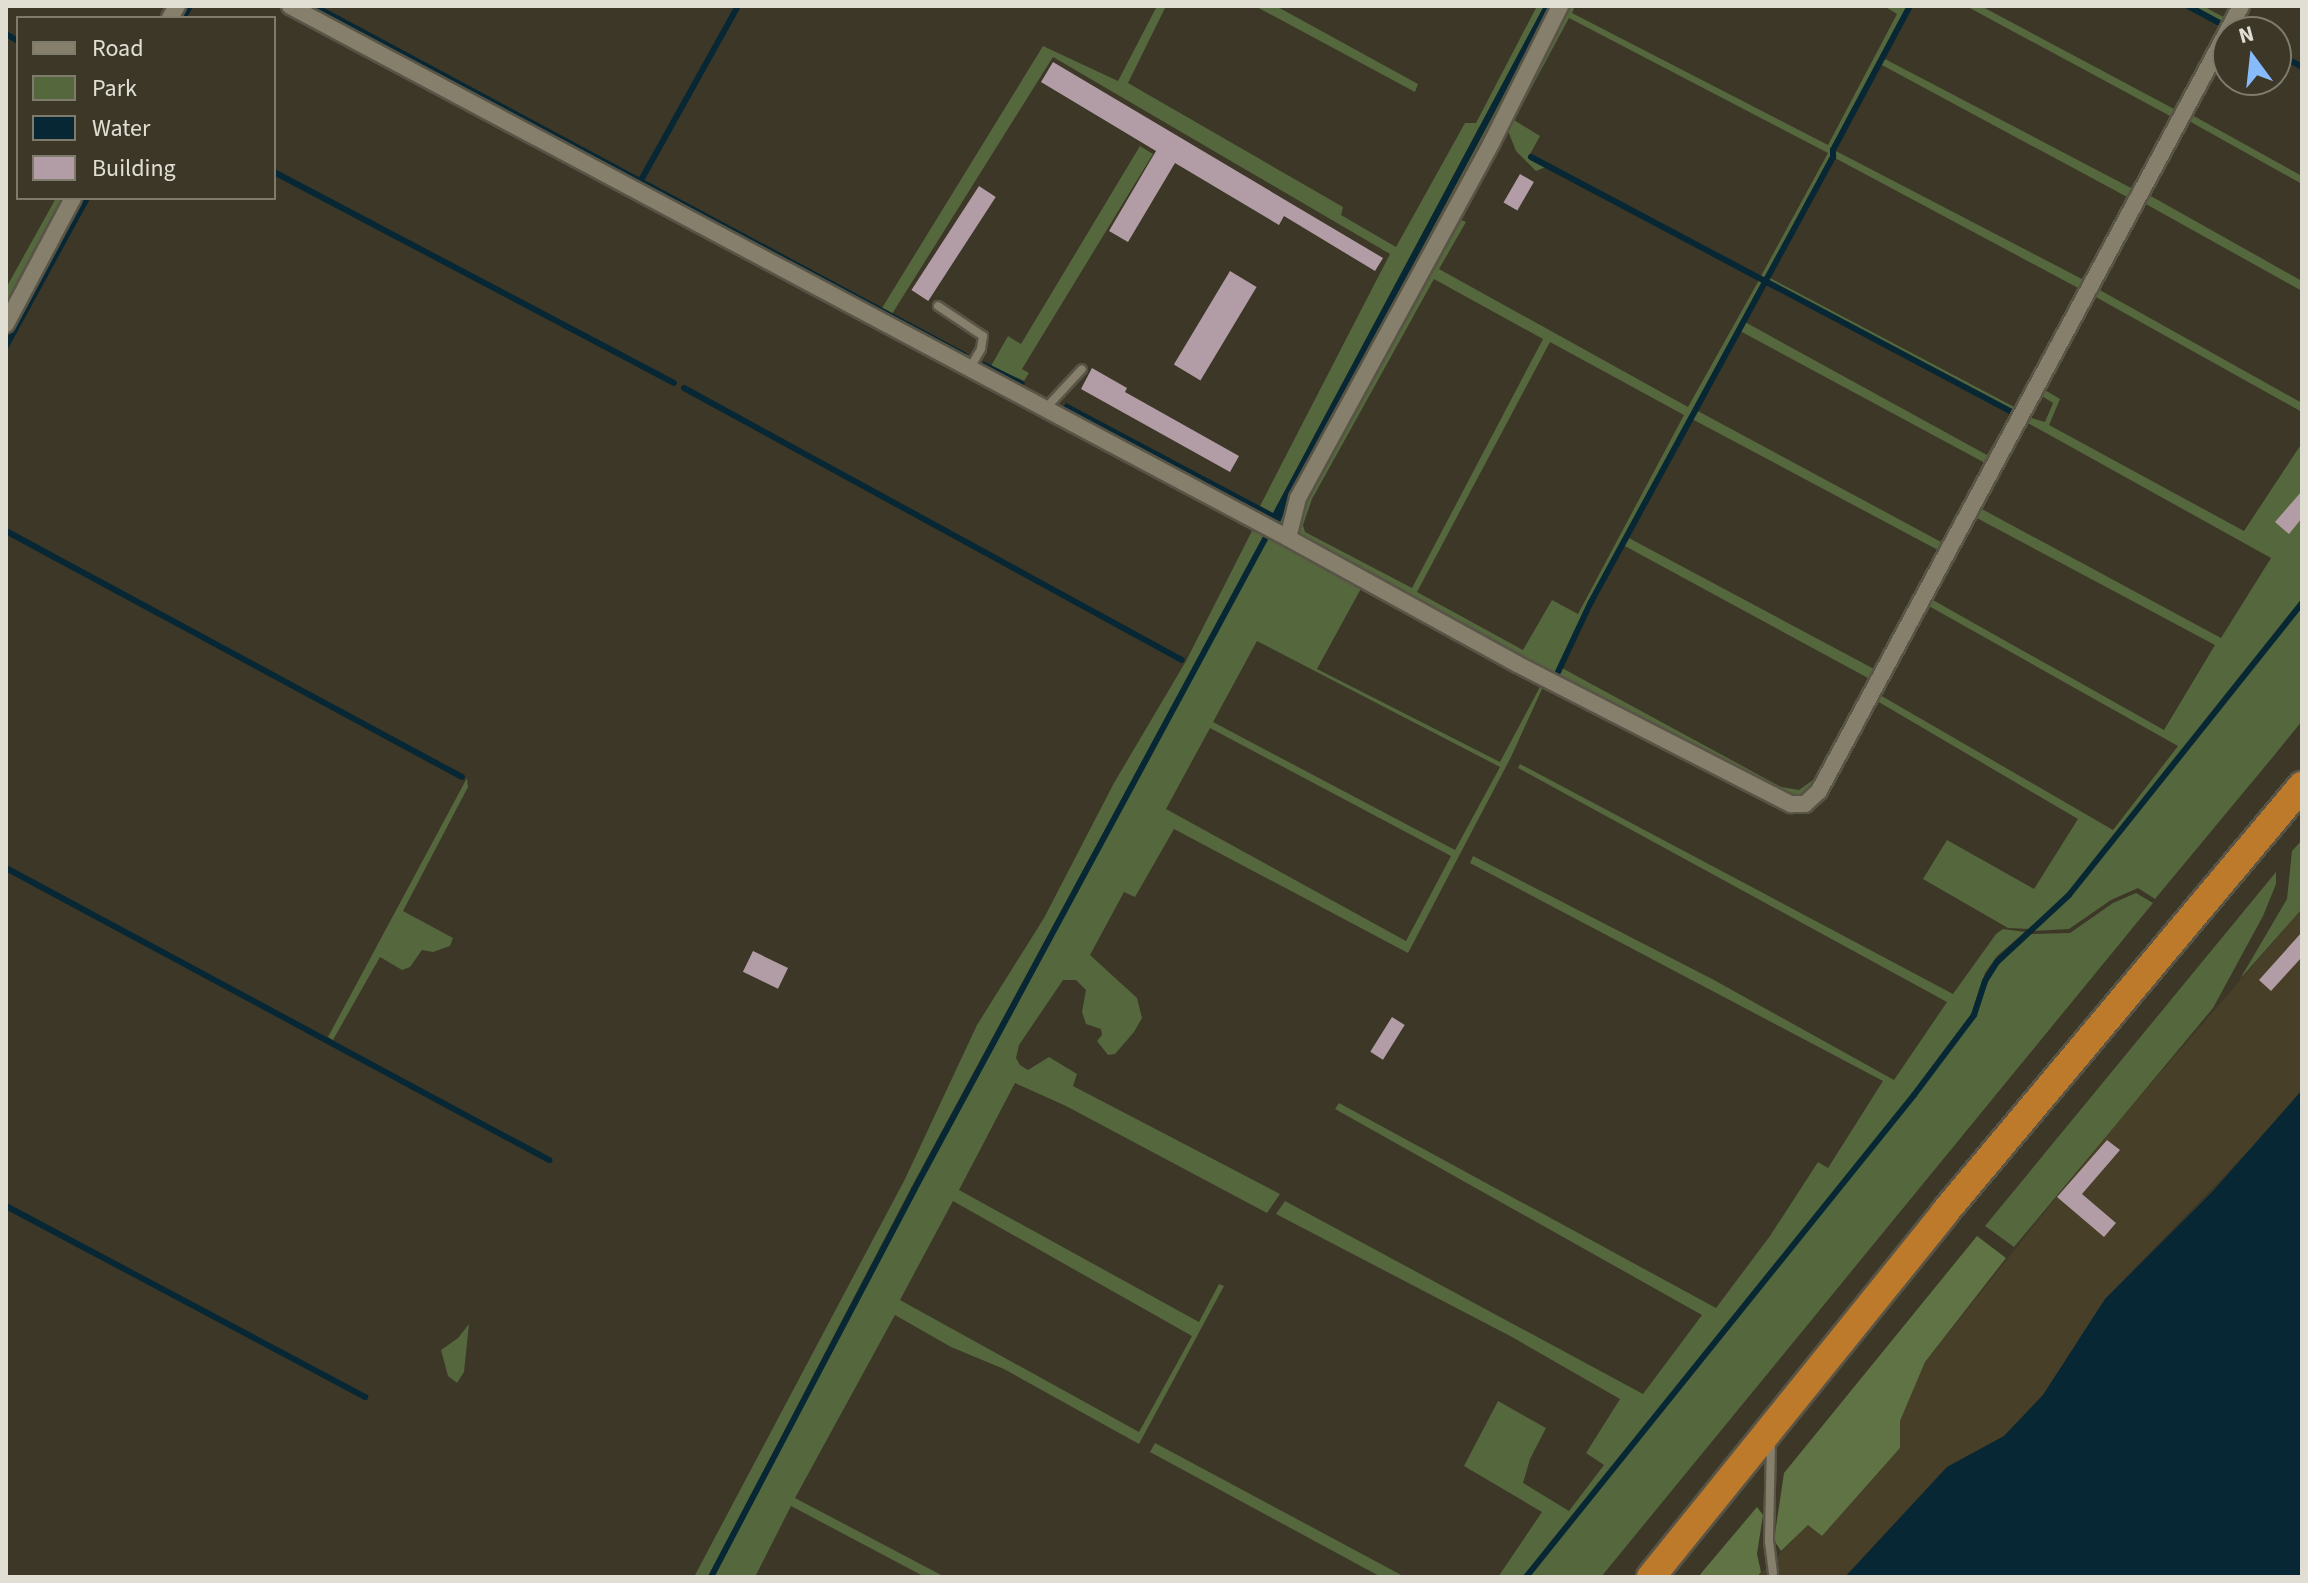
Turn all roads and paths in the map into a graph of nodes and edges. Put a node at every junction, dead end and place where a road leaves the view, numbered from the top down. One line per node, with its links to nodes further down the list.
1 (290, 6): 7 (street)
2 (1560, 6): 10 (street)
3 (2241, 6): 10 (street)
4 (72, 200): 6 (street)
5 (938, 306): 7 (lane)
6 (6, 324)
7 (970, 369): 9 (street)
8 (1082, 369): 9 (lane)
9 (1045, 409): 10 (street)
10 (1288, 538)
11 (2302, 786): 12 (highway)
12 (1771, 1430): 13 (lane); 14 (highway)
13 (1773, 1573)
14 (1651, 1577)

